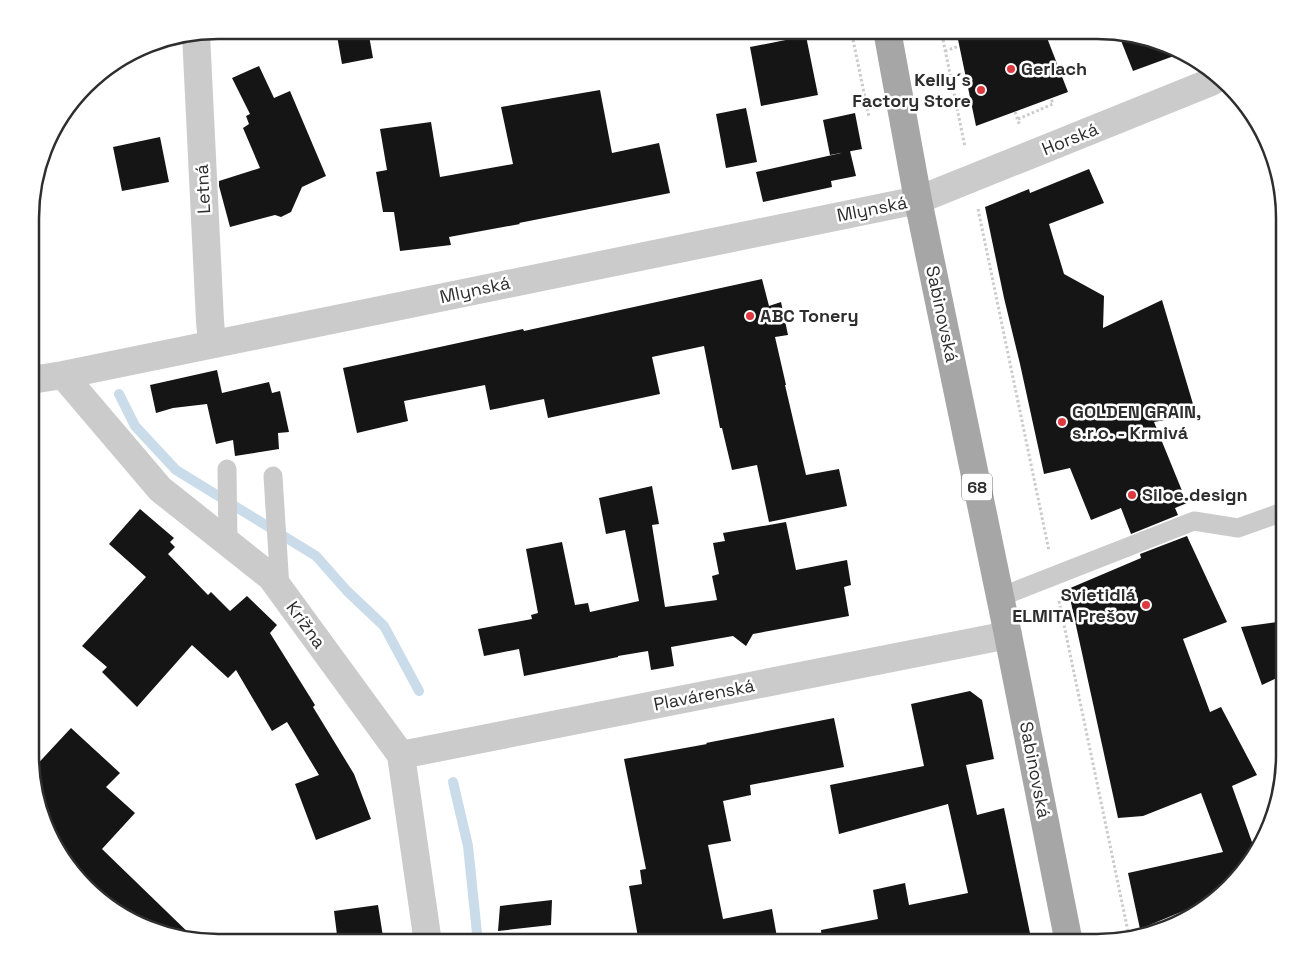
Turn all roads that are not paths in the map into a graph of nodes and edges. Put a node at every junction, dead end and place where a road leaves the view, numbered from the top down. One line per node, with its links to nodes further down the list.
1 (889, 39): 4 (main road, Sabinovská / 68)
2 (196, 40): 5 (street, Letná)
3 (1213, 81): 4 (street, Horská)
4 (918, 200): 5 (street, Mlynská); 13 (main road, Sabinovská / 68)
5 (212, 344): 6 (street, Mlynská)
6 (63, 375): 7 (street, Mlynská); 11 (street, Krížna)
7 (39, 379)
8 (273, 476): 12 (lane)
9 (227, 477): 11 (lane)
10 (1276, 514): 13 (lane)
11 (228, 531): 12 (street, Krížna)
12 (280, 588): 15 (street, Krížna)
13 (1000, 597): 14 (main road, Sabinovská / 68)
14 (1008, 635): 15 (street, Plavárenská); 17 (main road, Sabinovská / 68)
15 (401, 755): 16 (street, Krížna)
16 (427, 934)
17 (1067, 934)

